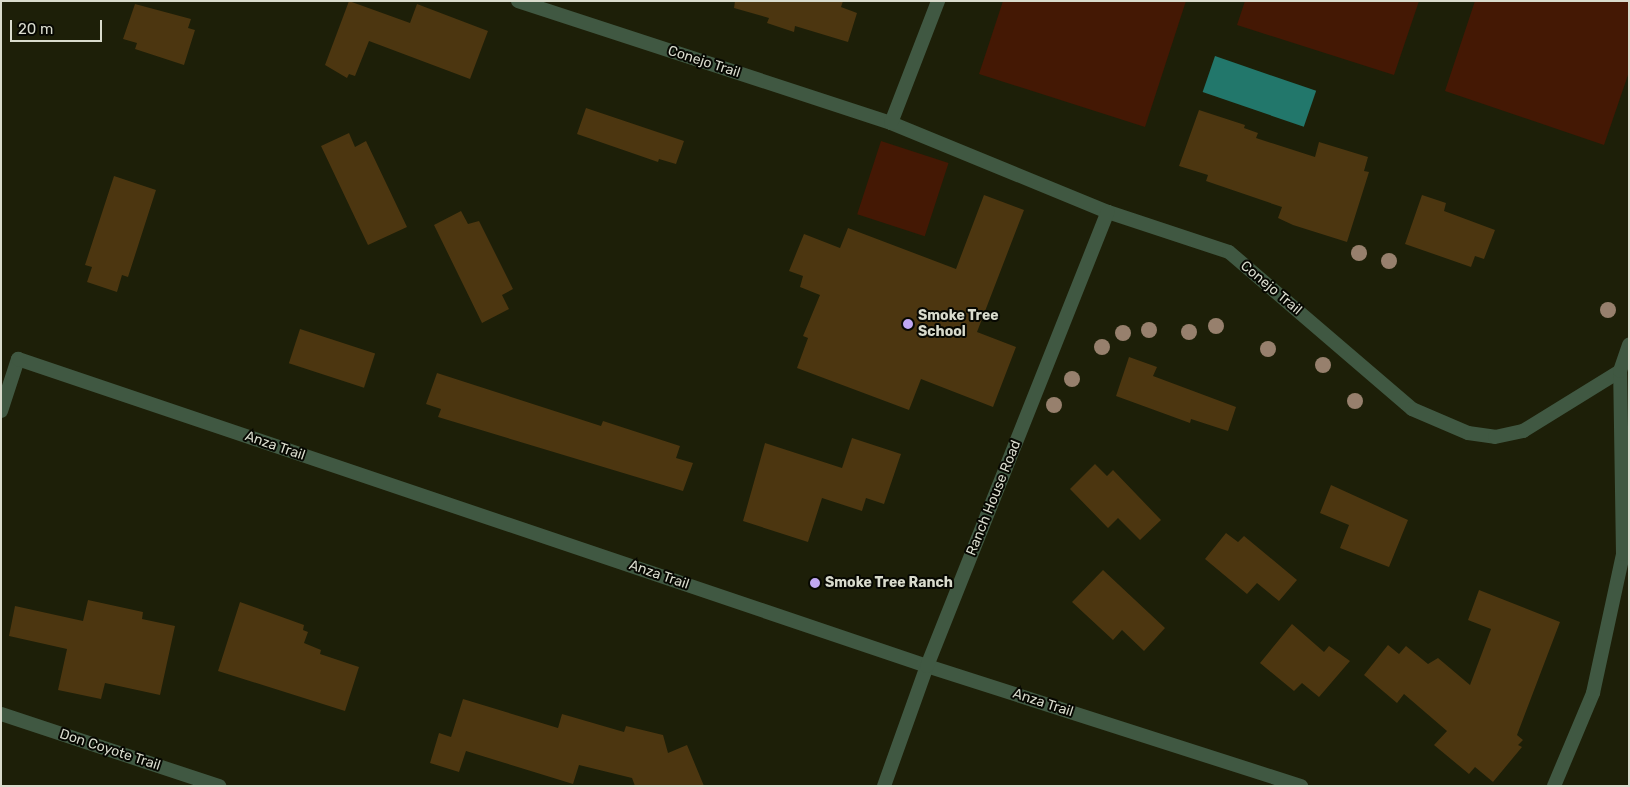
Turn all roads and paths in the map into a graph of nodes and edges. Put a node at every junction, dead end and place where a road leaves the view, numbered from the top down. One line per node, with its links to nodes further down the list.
1 (518, 1): 3 (street, Conejo Trail)
2 (938, 1): 3 (street)
3 (891, 123): 4 (street, Conejo Trail)
4 (1108, 212): 6 (street, Conejo Trail); 8 (street, Ranch House Road)
5 (1629, 345): 6 (street)
6 (1620, 371): 13 (street)
7 (1, 411): 8 (street, Anza Trail)
8 (927, 666): 11 (street, Ranch House Road); 12 (street, Anza Trail)
9 (1, 714): 10 (street, Don Coyote Trail)
10 (220, 786)
11 (884, 786)
12 (1301, 786)
13 (1554, 786)

